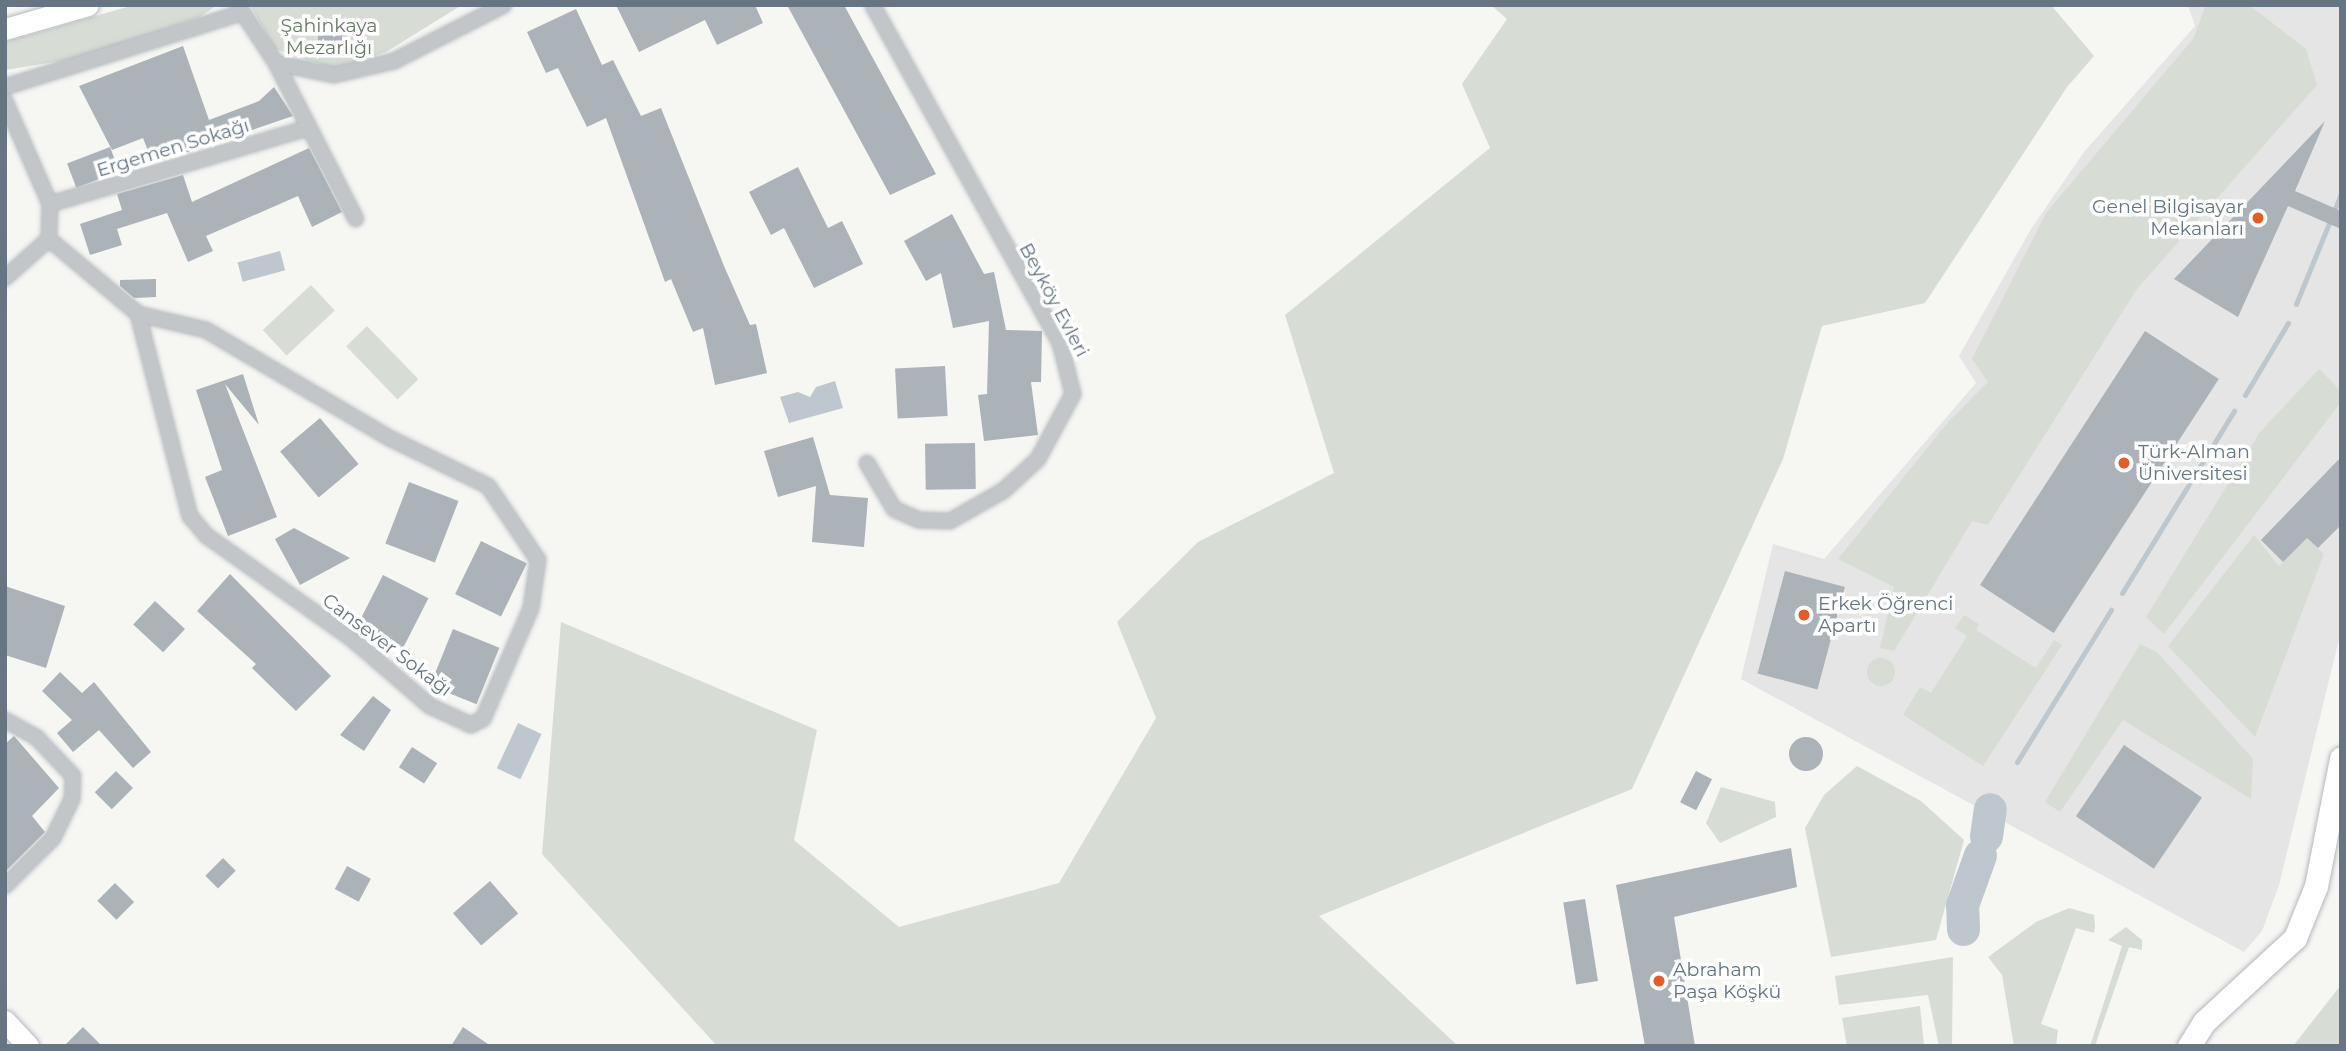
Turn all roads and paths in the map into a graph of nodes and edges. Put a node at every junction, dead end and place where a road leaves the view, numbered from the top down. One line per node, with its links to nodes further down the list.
1 (88, 5): 5 (street)
2 (504, 5): 6 (street)
3 (873, 5): 15 (street, Beyköy Evleri)
4 (240, 9): 6 (street); 7 (street)
5 (5, 29)
6 (276, 63): 9 (street)
7 (5, 87)
8 (5, 102): 10 (street)
9 (308, 128): 10 (street, Ergemen Sokağı); 11 (street)
10 (50, 204): 12 (street)
11 (356, 219)
12 (49, 240): 13 (street); 14 (street, Cansever Sokağı)
13 (5, 278)
14 (138, 314): 14 (street, Cansever Sokağı)
15 (867, 463)
16 (5, 720): 18 (street)
17 (2341, 758): 21 (main road)
18 (5, 886)
19 (5, 1021): 20 (street)
20 (28, 1046)
21 (2189, 1046)

